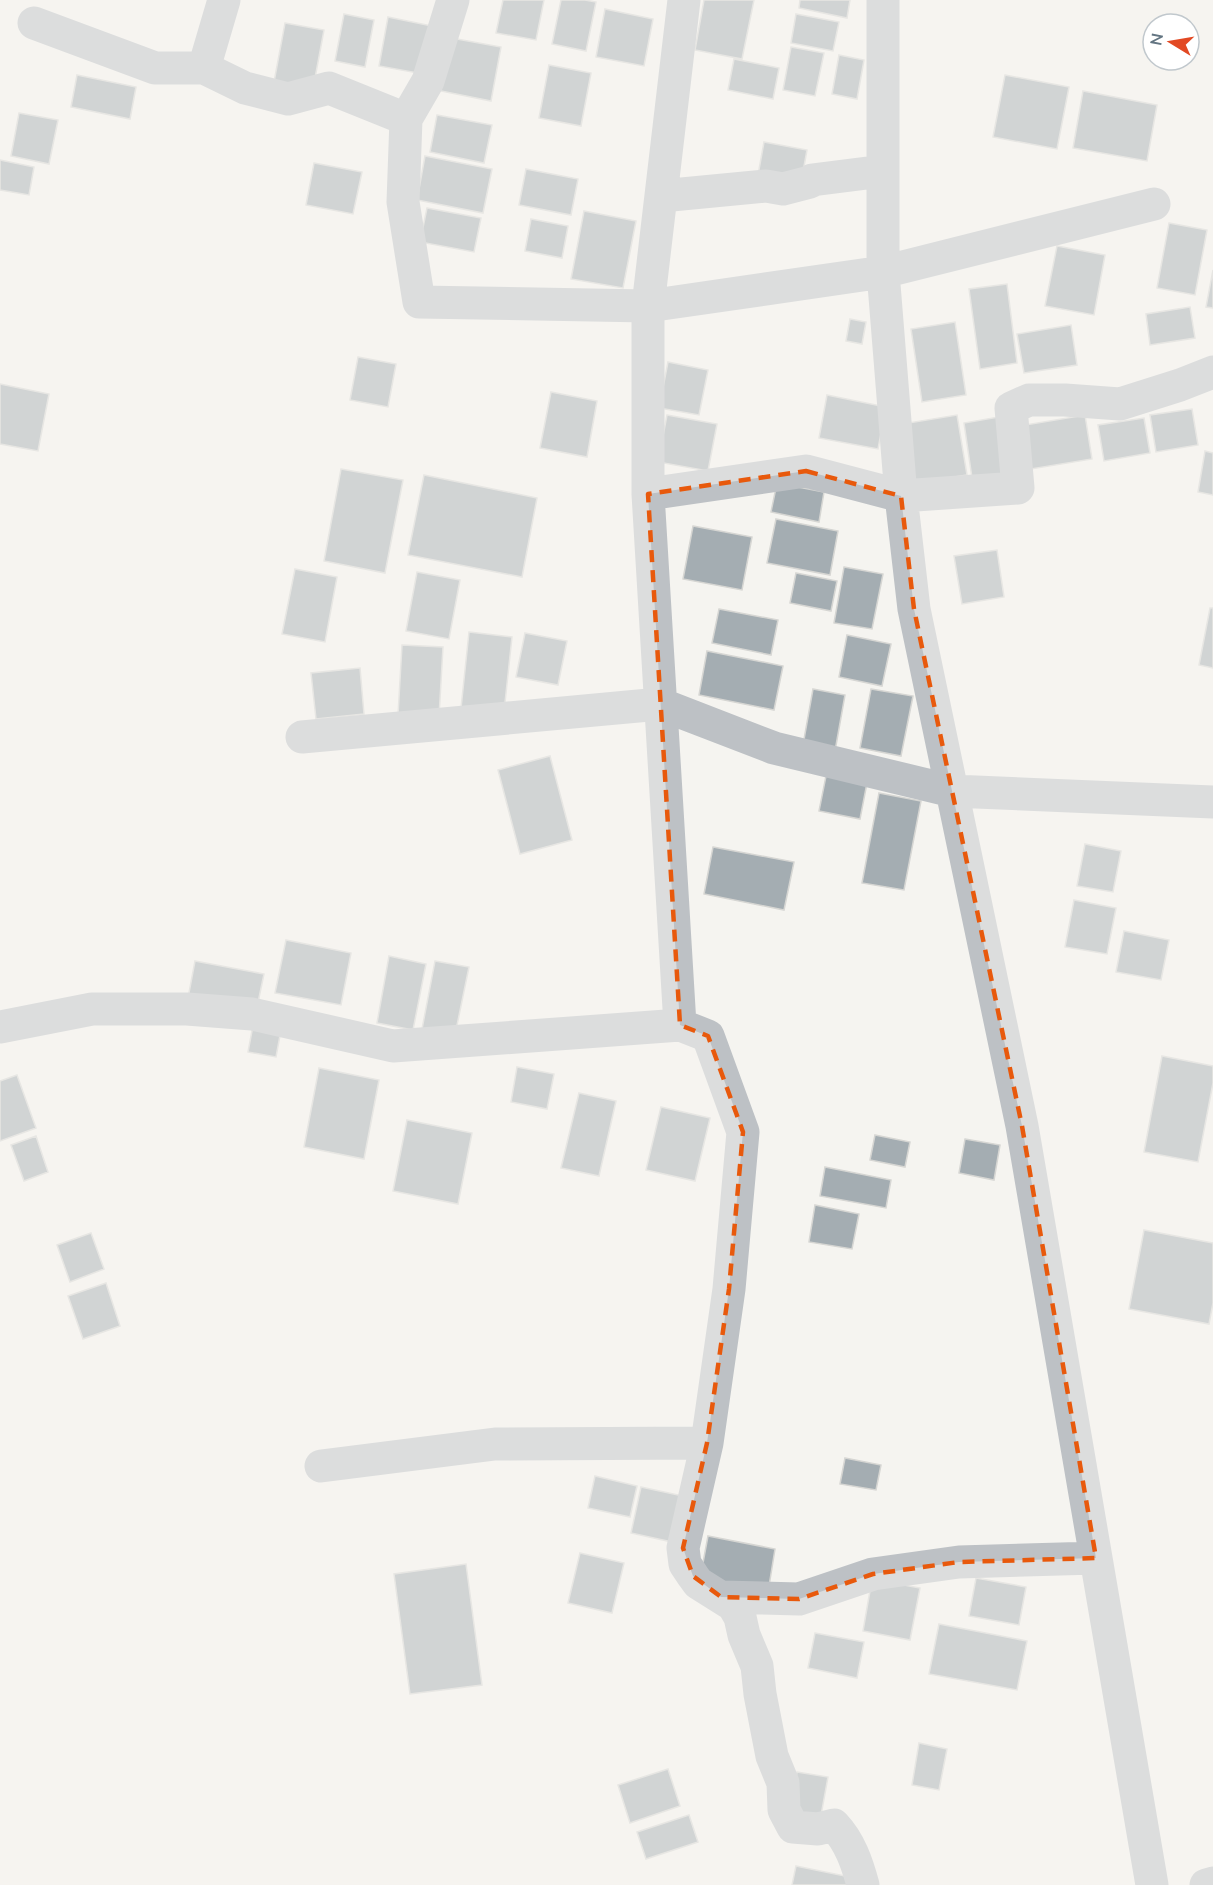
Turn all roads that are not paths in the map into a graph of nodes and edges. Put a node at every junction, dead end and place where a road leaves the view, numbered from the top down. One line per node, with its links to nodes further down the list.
1 (224, 0): 6 (street)
2 (453, 0): 7 (street)
3 (684, 0): 9 (street)
4 (883, 0): 8 (street)
5 (34, 23): 6 (street)
6 (204, 68): 7 (street)
7 (406, 119): 12 (street)
8 (883, 171): 9 (street); 11 (street)
9 (661, 196): 12 (street)
10 (1154, 204): 11 (street)
11 (884, 272): 12 (street); 15 (street)
12 (648, 306): 14 (street)
13 (1213, 372): 15 (street)
14 (648, 494): 15 (street); 16 (street)
15 (901, 496): 18 (street)
16 (660, 704): 17 (street); 18 (street); 20 (street)
17 (302, 737)
18 (952, 791): 19 (street); 24 (street)
19 (1213, 802)
20 (680, 1025): 21 (street); 22 (street)
21 (0, 1027)
22 (707, 1443): 23 (street); 25 (street)
23 (321, 1466)
24 (1096, 1558): 25 (street); 28 (street)
25 (721, 1598): 27 (street)
26 (1213, 1883): 29 (street)
27 (863, 1885)
28 (1152, 1885)
29 (1206, 1885)

